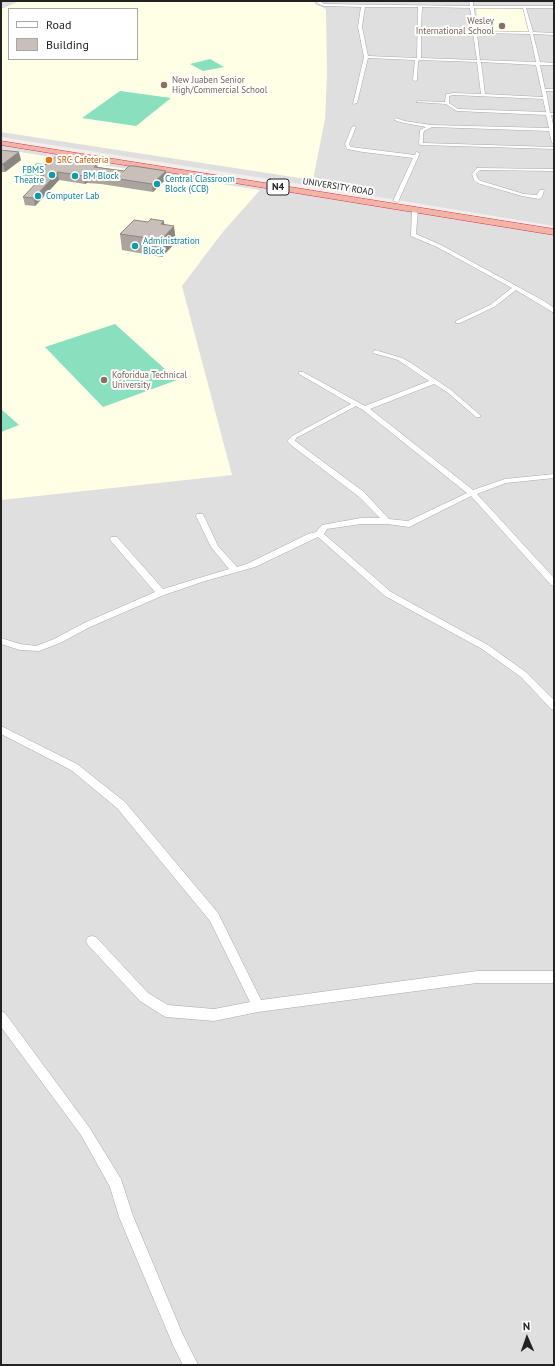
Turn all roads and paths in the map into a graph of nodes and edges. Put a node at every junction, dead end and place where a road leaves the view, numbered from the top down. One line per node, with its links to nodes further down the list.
1 (318, 1): 5 (street)
2 (387, 1): 6 (street)
3 (471, 1): 8 (street)
4 (534, 1): 10 (street)
5 (363, 6): 6 (street); 16 (street)
6 (389, 6): 7 (street)
7 (420, 6): 8 (street); 12 (street)
8 (470, 6): 9 (street); 13 (street)
9 (524, 7): 10 (street); 14 (street)
10 (538, 7): 11 (street)
11 (554, 7)
12 (419, 30): 13 (street); 17 (street)
13 (476, 32): 14 (street); 18 (street)
14 (531, 34): 15 (street); 19 (street)
15 (554, 34)
16 (366, 57): 17 (street); 27 (street)
17 (419, 59): 18 (street); 21 (street)
18 (479, 61): 19 (street); 24 (street)
19 (537, 63): 20 (street); 22 (street)
20 (554, 64)
21 (415, 80)
22 (544, 90): 23 (street); 25 (street)
23 (554, 90)
24 (483, 95): 25 (street); 28 (street)
25 (544, 98): 29 (street)
26 (418, 102): 28 (street)
27 (355, 103)
28 (447, 103): 29 (street)
29 (548, 113): 30 (street); 34 (street)
30 (554, 114)
31 (396, 119): 32 (street)
32 (431, 126): 34 (street); 38 (street)
33 (354, 127): 40 (street)
34 (552, 130): 37 (street)
35 (1, 138): 43 (highway, UNIVERSITY ROAD / N4)
36 (1, 143): 44 (highway, UNIVERSITY ROAD / N4)
37 (554, 143)
38 (421, 144): 39 (street); 40 (street)
39 (554, 148)
40 (416, 157): 43 (street)
41 (554, 170): 42 (street)
42 (542, 191)
43 (396, 201): 45 (highway, UNIVERSITY ROAD / N4)
44 (415, 209): 46 (highway, UNIVERSITY ROAD / N4); 47 (street)
45 (554, 226)
46 (554, 232)
47 (516, 288): 48 (street); 49 (street)
48 (554, 311)
49 (458, 322)
50 (375, 352): 52 (street)
51 (301, 374): 53 (street)
52 (434, 381): 54 (street); 55 (street)
53 (355, 404): 54 (street); 59 (street)
54 (365, 409): 57 (street)
55 (478, 416)
56 (554, 476): 57 (street)
57 (472, 493): 59 (street); 63 (street)
58 (200, 516): 62 (street)
59 (387, 520): 60 (street)
60 (319, 534): 62 (street); 66 (street)
61 (114, 539): 64 (street)
62 (235, 570): 64 (street)
63 (554, 583)
64 (161, 593): 65 (street)
65 (1, 641)
66 (554, 706)
67 (1, 730): 70 (street)
68 (92, 941): 70 (street)
69 (554, 977): 70 (street)
70 (258, 1006)
71 (1, 1017): 72 (street)
72 (191, 1365)

